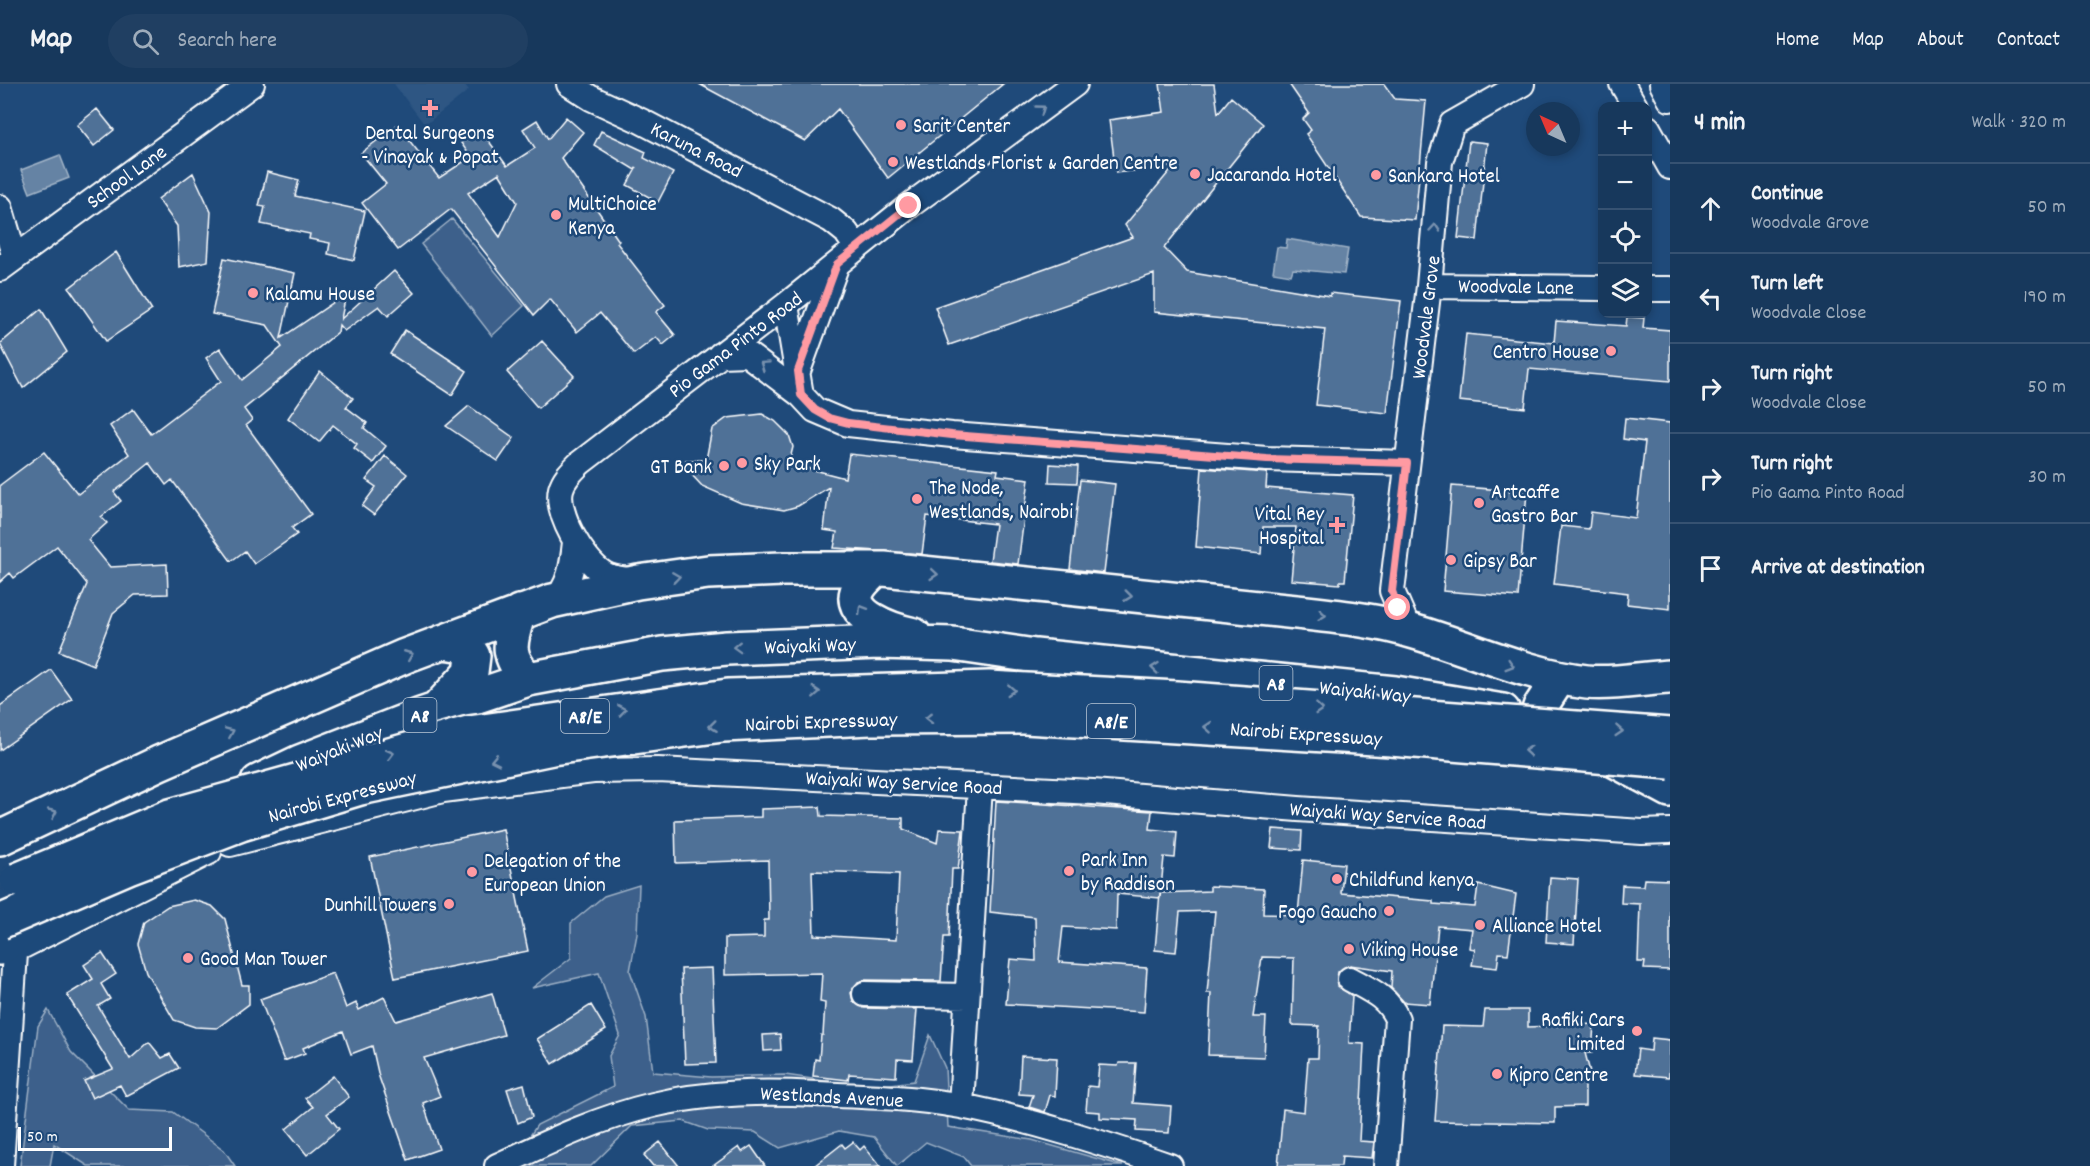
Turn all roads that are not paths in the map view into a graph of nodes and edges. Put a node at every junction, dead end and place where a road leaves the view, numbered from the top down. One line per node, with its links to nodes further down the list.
1 (252, 84): 15 (street, School Lane)
2 (569, 84): 13 (street, Karuna Road)
3 (1075, 84): 11 (street, Pio Gama Pinto Road, one-way to 3)
4 (1522, 84): 17 (street, Woodvale Grove, one-way to 4)
5 (1622, 84): 8 (street)
6 (1662, 84): 7 (street)
7 (1670, 99)
8 (1633, 102)
9 (1652, 136): 10 (street)
10 (1670, 167)
11 (909, 206): 13 (street, Karuna Road); 14 (street, Pio Gama Pinto Road)
12 (0, 207): 15 (street)
13 (828, 218): 14 (street, Karuna Road); 16 (street)
14 (857, 248): 16 (street, Pio Gama Pinto Road)
15 (8, 264)
16 (832, 269): 21 (street, Pio Gama Pinto Road); 23 (street)
17 (1429, 286): 18 (street, Woodvale Lane); 25 (street, Woodvale Grove)
18 (1598, 288)
19 (1652, 289): 20 (street)
20 (1670, 289)
21 (786, 305): 22 (street, Pio Gama Pinto Road); 23 (street)
22 (720, 355): 24 (street, one-way to 22); 26 (street, Pio Gama Pinto Road)
23 (798, 371): 24 (street)
24 (801, 395): 25 (street)
25 (1407, 463): 29 (street, Woodvale Grove)
26 (575, 542): 28 (street, Pio Gama Pinto Road); 30 (street)
27 (876, 569): 28 (highway, one-way to 27); 32 (highway, one-way to 32); 35 (highway, one-way to 27)
28 (638, 582): 30 (highway)
29 (1392, 591): 32 (street); 33 (street)
30 (552, 601): 31 (highway)
31 (519, 612): 34 (highway); 38 (highway)
32 (1357, 619): 33 (highway)
33 (1414, 631): 37 (highway, one-way to 37)
34 (442, 642): 39 (highway); 46 (highway, one-way to 34)
35 (953, 644): 38 (highway, Waiyaki Way / A8, one-way to 38); 40 (highway, Waiyaki Way / A8, one-way to 35)
36 (1670, 677): 37 (highway)
37 (1559, 678): 40 (highway)
38 (528, 679): 39 (highway, Waiyaki Way / A8)
39 (436, 710): 45 (highway, Waiyaki Way / A8)
40 (1536, 720): 42 (highway, Waiyaki Way / A8)
41 (1670, 735): 48 (highway, Nairobi Expressway / A8/E, one-way to 41, bridge)
42 (1665, 779): 49 (highway, Nairobi Expressway / A8/E, one-way to 49, bridge)
43 (980, 786): 44 (street, Waiyaki Way Service Road); 47 (street, Waiyaki Way Service Road); 52 (street)
44 (1670, 831)
45 (147, 835): 47 (street); 49 (highway, Waiyaki Way / A8)
46 (0, 838)
47 (209, 852): 49 (street, Waiyaki Way Service Road)
48 (0, 889)
49 (6, 936): 54 (street)
50 (1350, 979): 57 (street)
51 (865, 994): 52 (street)
52 (967, 996): 53 (street)
53 (961, 1106): 55 (street, Westlands Avenue); 56 (street, Westlands Avenue)
54 (1, 1166)
55 (497, 1166)
56 (1170, 1166)
57 (1386, 1166)

